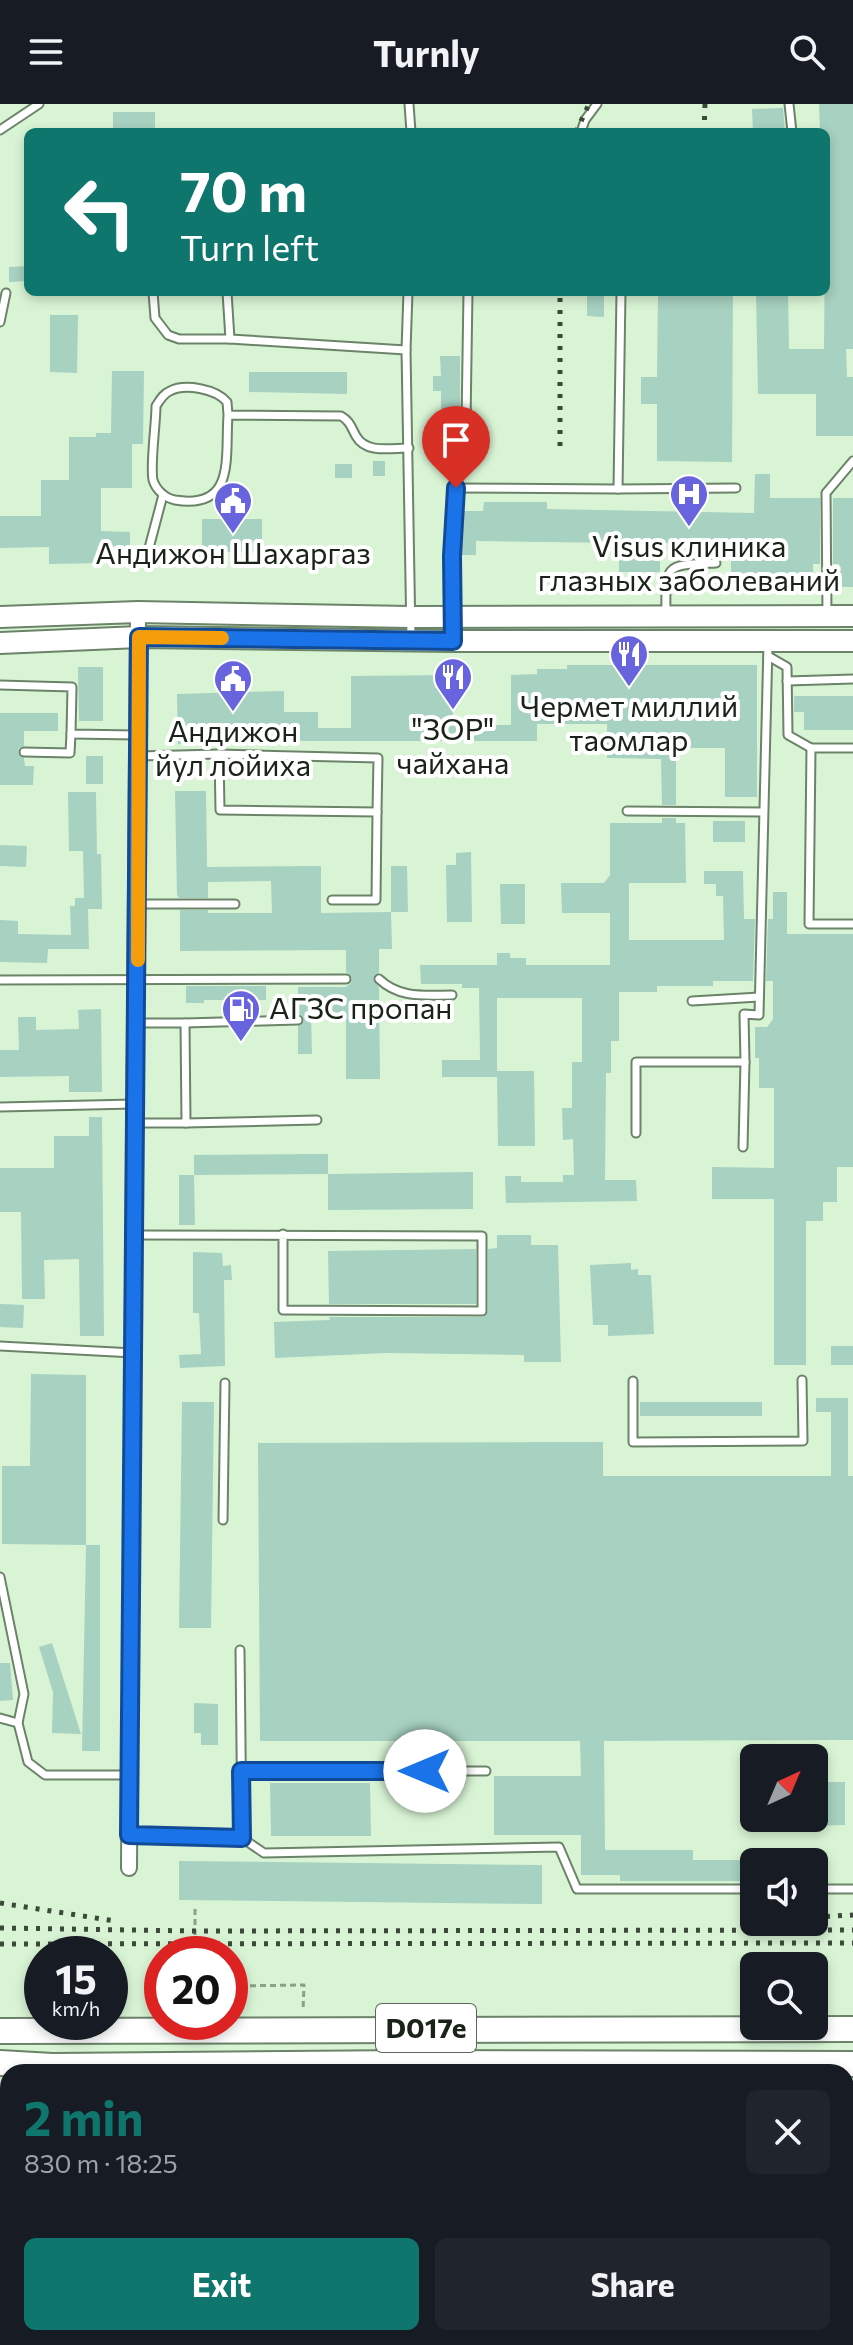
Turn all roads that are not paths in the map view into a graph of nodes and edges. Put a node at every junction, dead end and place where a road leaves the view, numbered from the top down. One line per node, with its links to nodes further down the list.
1 (39, 104): 8 (lane)
2 (409, 104): 5 (lane)
3 (597, 104): 6 (lane)
4 (789, 104): 7 (lane)
5 (411, 128)
6 (582, 128)
7 (792, 128)
8 (0, 130)
9 (6, 293): 15 (lane)
10 (153, 296): 16 (lane)
11 (227, 296): 16 (lane)
12 (408, 296): 17 (lane)
13 (468, 296): 21 (lane)
14 (621, 296): 23 (lane)
15 (0, 322)
16 (230, 339): 17 (lane)
17 (406, 350): 19 (lane)
18 (228, 415): 19 (lane); 24 (lane); 24 (lane)
19 (409, 448): 33 (lane)
20 (853, 461): 30 (lane)
21 (456, 488): 23 (lane); 29 (lane)
22 (736, 488): 23 (lane)
23 (618, 489)
24 (163, 495): 25 (lane)
25 (149, 548)
26 (716, 563): 28 (lane)
27 (138, 612): 32 (main road); 33 (main road); 34 (street)
28 (666, 615): 29 (main road); 30 (main road)
29 (453, 616): 33 (main road); 36 (lane)
30 (827, 616): 31 (main road)
31 (853, 616)
32 (0, 617)
33 (410, 617): 35 (lane)
34 (139, 637): 35 (main road); 38 (main road); 44 (street)
35 (411, 640): 36 (main road)
36 (453, 641): 39 (main road)
37 (853, 641): 39 (main road)
38 (0, 643)
39 (768, 649): 41 (lane); 52 (lane)
40 (853, 679): 41 (lane)
41 (787, 681): 45 (lane)
42 (0, 685): 43 (lane)
43 (71, 734): 44 (lane); 47 (lane)
44 (138, 735): 49 (street)
45 (811, 748): 46 (lane); 56 (lane)
46 (853, 748)
47 (24, 752)
48 (219, 754): 49 (lane); 51 (lane); 51 (lane)
49 (138, 756): 54 (street)
50 (627, 811): 52 (lane)
51 (377, 812): 53 (lane)
52 (763, 812): 62 (lane)
53 (332, 900)
54 (138, 904): 55 (lane); 60 (street)
55 (235, 904)
56 (853, 924)
57 (346, 979): 60 (lane)
58 (379, 979): 61 (lane)
59 (0, 980): 60 (lane)
60 (137, 981): 65 (street)
61 (452, 995)
62 (759, 997): 63 (lane); 67 (lane)
63 (692, 1001)
64 (298, 1020): 66 (lane)
65 (137, 1023): 66 (lane); 68 (street)
66 (185, 1023): 72 (lane)
67 (745, 1062): 73 (lane); 74 (lane)
68 (136, 1104): 69 (lane); 71 (street)
69 (0, 1107)
70 (317, 1120): 72 (lane)
71 (136, 1123): 72 (lane); 76 (street)
72 (186, 1123)
73 (636, 1133)
74 (743, 1147)
75 (283, 1234): 75 (lane); 76 (lane)
76 (135, 1235): 78 (street)
77 (0, 1346): 78 (lane)
78 (134, 1353): 89 (street)
79 (802, 1380): 80 (lane)
80 (633, 1381)
81 (225, 1383): 82 (lane)
82 (223, 1520)
83 (0, 1577): 86 (lane)
84 (240, 1650): 87 (lane)
85 (0, 1718): 86 (lane)
86 (18, 1723): 89 (lane)
87 (241, 1771): 88 (lane); 91 (lane)
88 (486, 1771)
89 (130, 1775): 90 (street)
90 (129, 1835): 91 (lane); 92 (street)
91 (242, 1838): 93 (lane)
92 (129, 1868)
93 (740, 1889)
94 (828, 1889): 95 (lane)
95 (853, 1889)
96 (853, 2029): 97 (main road, D017e)
97 (0, 2031)

